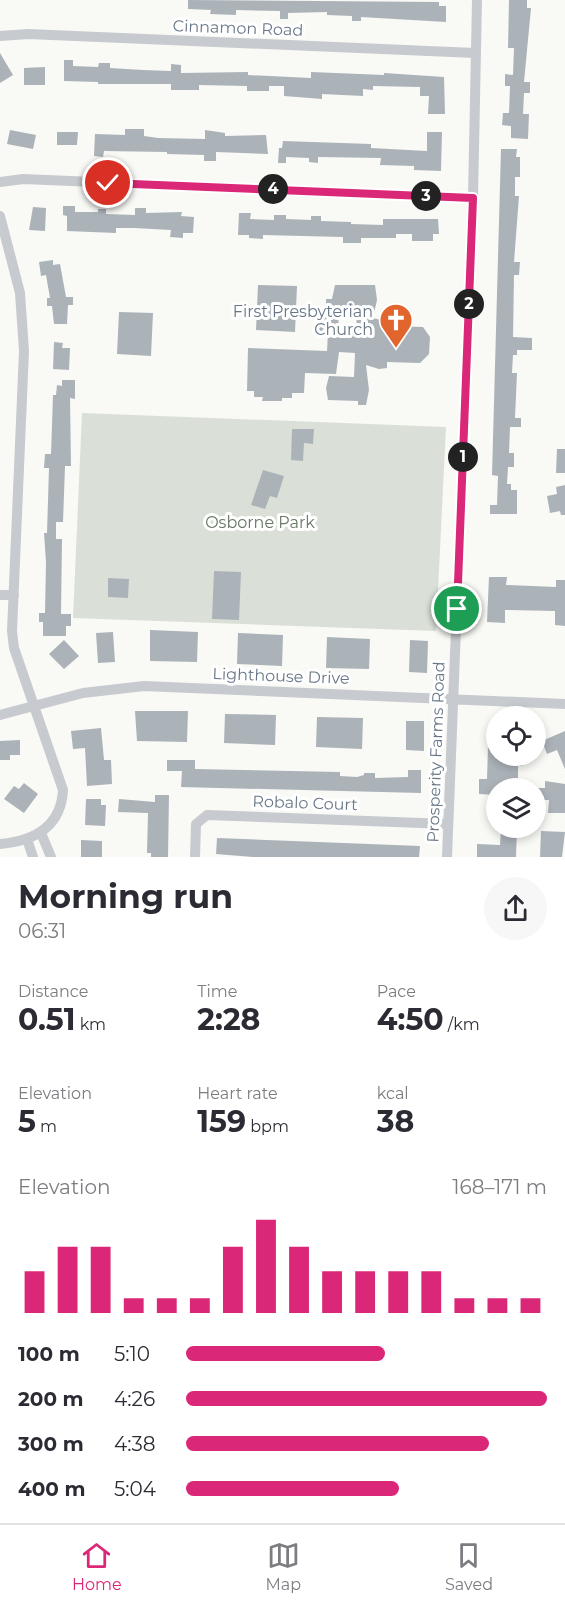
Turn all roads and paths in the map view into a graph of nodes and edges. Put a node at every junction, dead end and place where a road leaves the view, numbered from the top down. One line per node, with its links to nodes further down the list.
1 (477, 0): 3 (street, Prosperity Farms Road)
2 (0, 36): 3 (street, Cinnamon Road)
3 (475, 53): 5 (street, Prosperity Farms Road)
4 (0, 182): 5 (street)
5 (473, 198): 9 (street, Prosperity Farms Road)
6 (0, 216): 7 (street)
7 (14, 595): 8 (street); 11 (street)
8 (0, 596)
9 (453, 698): 10 (street, Lighthouse Drive); 11 (street, Lighthouse Drive); 13 (street, Prosperity Farms Road)
10 (565, 704)
11 (34, 707): 12 (street, Lighthouse Drive); 14 (street)
12 (0, 715)
13 (448, 824): 19 (street, Robalo Court); 20 (street, Prosperity Farms Road)
14 (41, 833): 15 (street); 18 (street)
15 (27, 839): 16 (street); 17 (street)
16 (0, 844)
17 (33, 857)
18 (51, 857)
19 (195, 857)
20 (447, 857)

